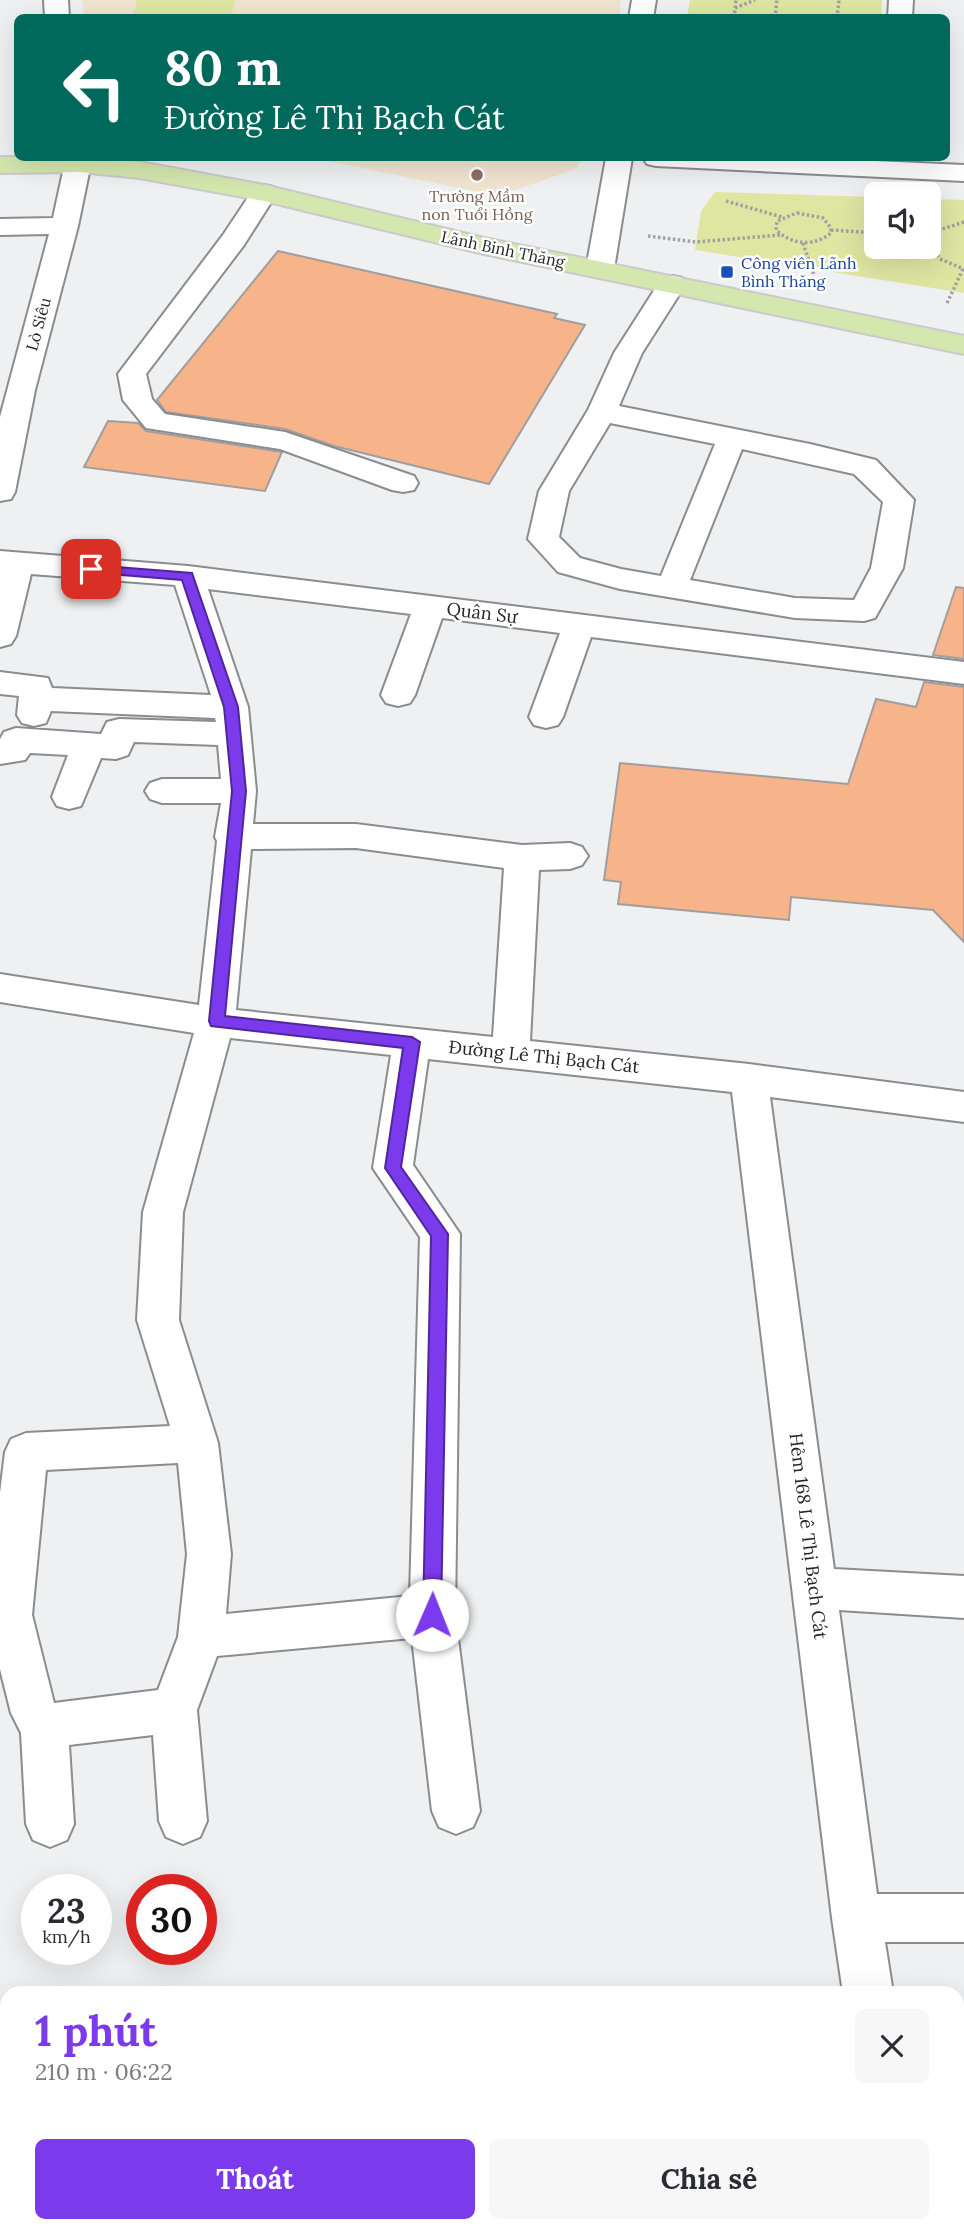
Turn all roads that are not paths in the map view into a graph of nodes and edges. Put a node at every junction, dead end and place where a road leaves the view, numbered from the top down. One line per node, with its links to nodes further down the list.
1 (80, 161): 5 (main road, Lãnh Binh Thăng); 7 (main road, Lãnh Binh Thăng); 8 (street, Lò Siêu)
2 (618, 161): 10 (street)
3 (797, 161): 4 (street)
4 (891, 163): 6 (street)
5 (0, 165)
6 (964, 173)
7 (264, 193): 10 (main road, Lãnh Binh Thăng); 17 (street)
8 (65, 226): 9 (street); 13 (street, Lò Siêu)
9 (0, 227)
10 (600, 269): 11 (main road, Lãnh Binh Thăng)
11 (672, 284): 12 (main road, Lãnh Binh Thăng); 14 (street)
12 (964, 345)
13 (10, 390): 15 (street, Lò Siêu)
14 (603, 410): 16 (street); 21 (street)
15 (6, 428): 18 (street, Lò Siêu)
16 (732, 438): 21 (street); 21 (street)
17 (403, 483)
18 (0, 492)
19 (9, 562): 20 (street, Quân Sự); 24 (street)
20 (188, 576): 22 (street, Quân Sự); 30 (street)
21 (672, 587)
22 (430, 606): 23 (street, Quân Sự); 27 (street)
23 (579, 625): 25 (street, Quân Sự); 29 (street)
24 (0, 636)
25 (964, 673)
26 (0, 683): 28 (street)
27 (398, 695)
28 (36, 699): 30 (street); 32 (street)
29 (546, 716)
30 (233, 720): 31 (street); 34 (street)
31 (89, 745): 32 (street); 35 (street)
32 (15, 747)
33 (162, 790): 34 (street)
34 (239, 791): 36 (street)
35 (69, 797)
36 (232, 837): 38 (street); 40 (street)
37 (570, 856): 38 (street)
38 (522, 858): 42 (street)
39 (0, 988): 40 (street, Đường Lê Thị Bạch Cát)
40 (216, 1021): 41 (street, Đường Lê Thị Bạch Cát); 45 (street)
41 (412, 1042): 42 (street, Đường Lê Thị Bạch Cát); 48 (street)
42 (511, 1053): 43 (street, Đường Lê Thị Bạch Cát)
43 (749, 1079): 44 (street, Đường Lê Thị Bạch Cát); 46 (street, Hẻm 168 Lê Thị Bạch Cát)
44 (964, 1107)
45 (197, 1443): 49 (street); 51 (street)
46 (815, 1588): 47 (street); 55 (street, Hẻm 168 Lê Thị Bạch Cát)
47 (964, 1597)
48 (432, 1615): 49 (street); 52 (street)
49 (201, 1637): 50 (street)
50 (174, 1710): 51 (street); 53 (street)
51 (44, 1726): 54 (street)
52 (456, 1811)
53 (183, 1821)
54 (50, 1824)
55 (856, 1918): 56 (street); 57 (street, Hẻm 168 Lê Thị Bạch Cát)
56 (964, 1918)
57 (868, 1986)

